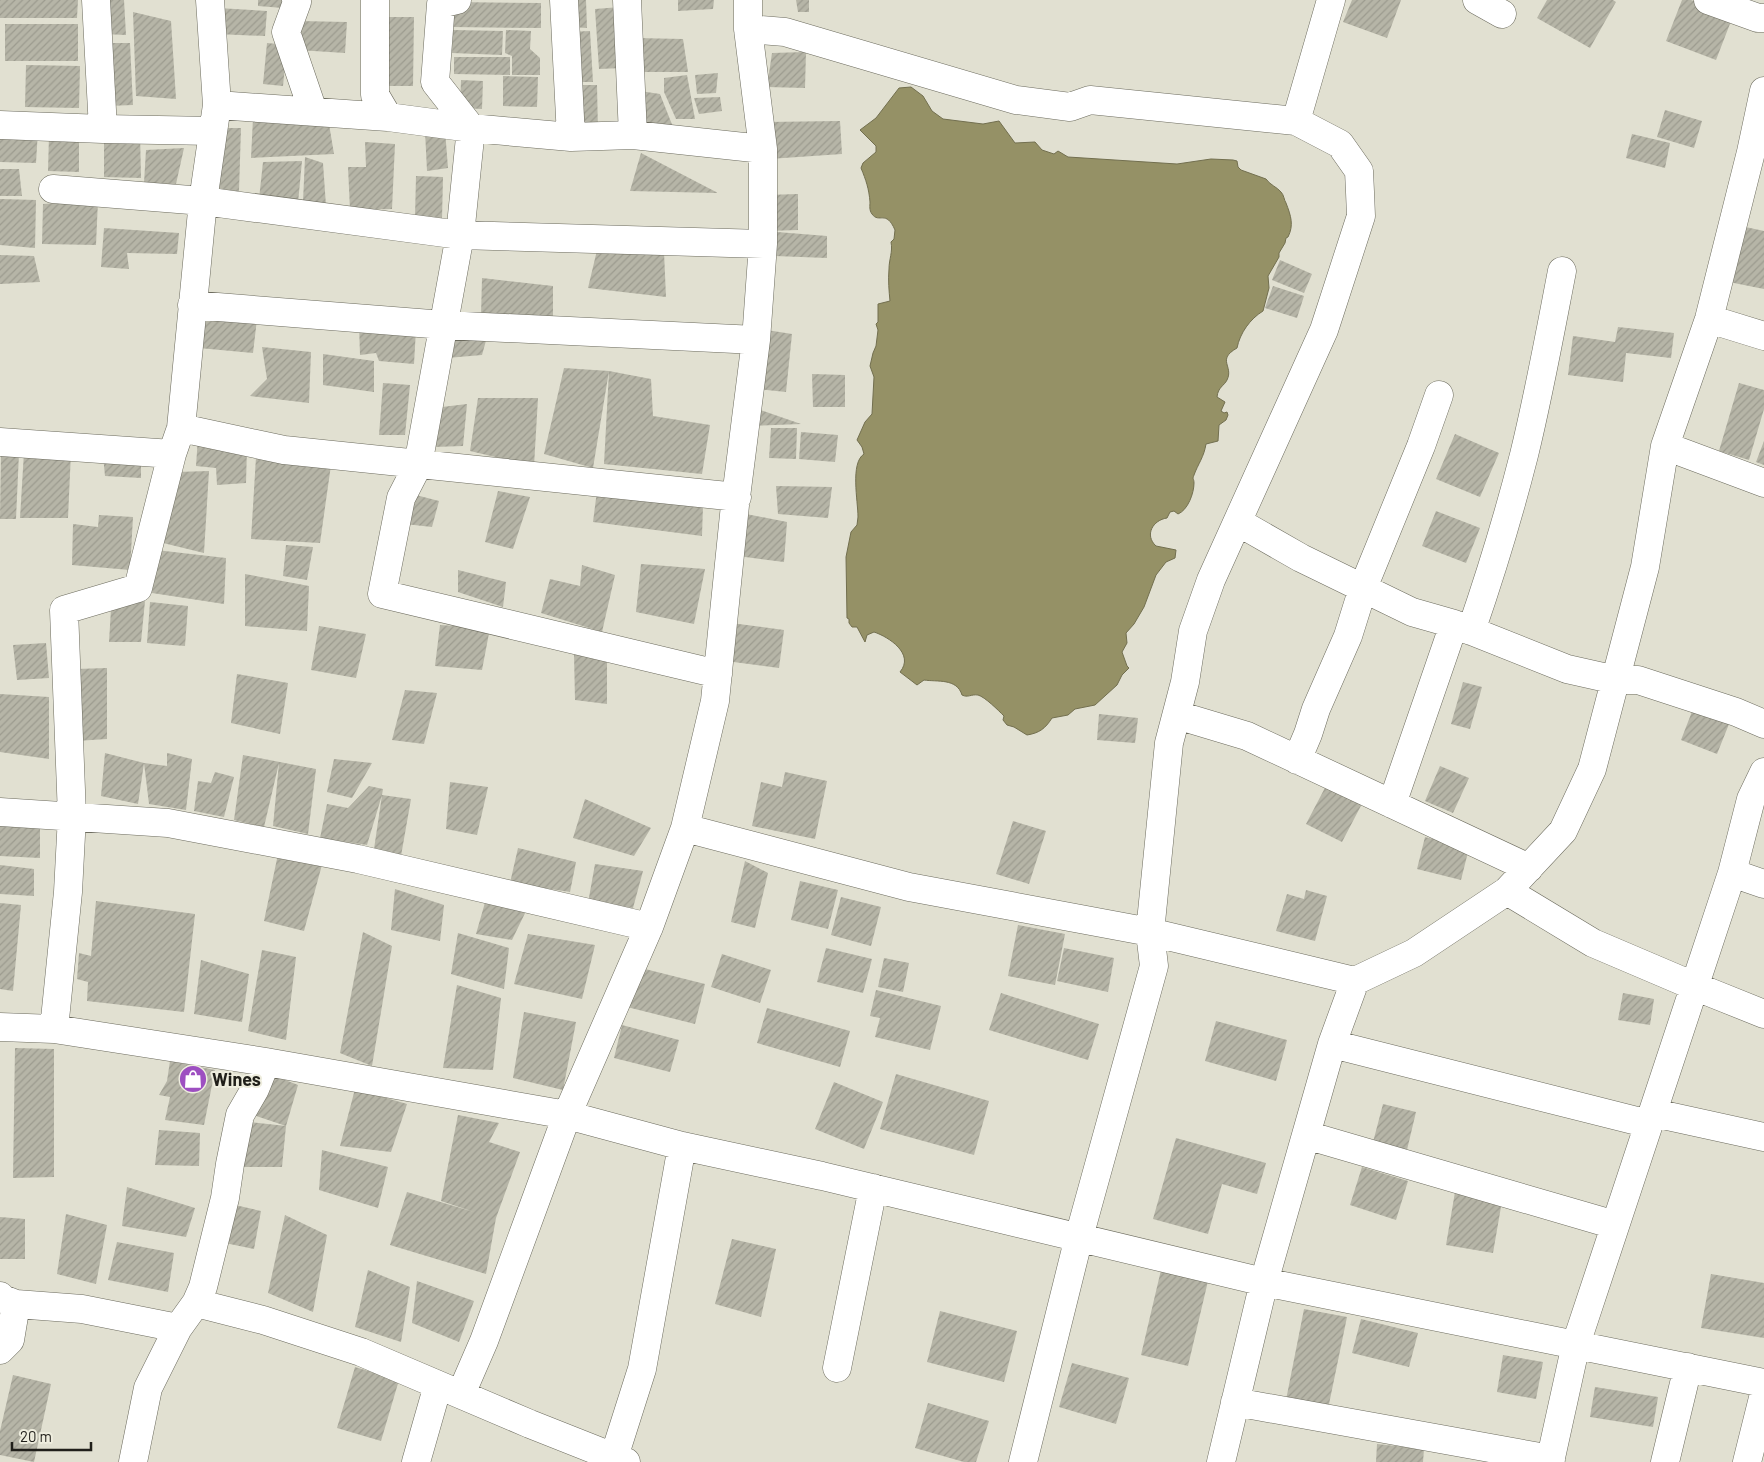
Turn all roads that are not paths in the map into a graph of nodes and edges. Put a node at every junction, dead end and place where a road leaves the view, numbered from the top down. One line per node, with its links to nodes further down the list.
1 (96, 0): 22 (street)
2 (210, 0): 18 (street)
3 (296, 0): 16 (street)
4 (375, 0): 17 (street)
5 (457, 0): 21 (street)
6 (564, 0): 24 (street)
7 (627, 0): 23 (street)
8 (748, 0): 14 (street)
9 (1331, 0): 19 (street)
10 (1476, 0): 12 (street)
11 (1708, 0): 13 (street)
12 (1502, 14)
13 (1764, 18)
14 (748, 29): 19 (street); 25 (street)
15 (1764, 91): 32 (street)
16 (313, 110): 17 (street); 18 (street)
17 (388, 117): 21 (street)
18 (215, 118): 22 (street); 27 (street)
19 (1296, 122): 44 (street)
20 (0, 125): 22 (street)
21 (471, 128): 24 (street); 28 (street)
22 (103, 129)
23 (633, 135): 24 (street); 25 (street)
24 (571, 137)
25 (763, 149): 29 (street)
26 (53, 189): 27 (street)
27 (204, 201): 28 (street); 31 (street)
28 (460, 236): 29 (street); 33 (street)
29 (763, 244): 35 (street)
30 (1562, 272): 46 (street)
31 (192, 305): 33 (street); 37 (street)
32 (1709, 319): 34 (street); 39 (street)
33 (444, 325): 35 (street); 41 (street)
34 (1764, 336)
35 (756, 340): 43 (street)
36 (1439, 395): 45 (street)
37 (181, 428): 40 (street); 41 (street)
38 (0, 442): 40 (street)
39 (1665, 446): 42 (street); 48 (street)
40 (172, 454): 55 (street)
41 (418, 465): 43 (street); 47 (street)
42 (1764, 482)
43 (737, 497): 47 (street)
44 (1238, 522): 45 (street); 49 (street)
45 (1363, 588): 46 (street); 51 (street)
46 (1462, 627): 48 (street); 53 (street)
47 (718, 674): 56 (street)
48 (1616, 680): 50 (street); 57 (street)
49 (1176, 715): 51 (street); 62 (street)
50 (1764, 724)
51 (1297, 760): 53 (street)
52 (1764, 772): 58 (street)
53 (1392, 804): 57 (street)
54 (0, 812): 55 (street)
55 (72, 816): 61 (street); 67 (street)
56 (685, 828): 61 (street); 62 (street)
57 (1529, 868): 60 (street)
58 (1732, 873): 59 (street); 64 (street)
59 (1764, 884)
60 (1507, 891): 63 (street); 64 (street)
61 (649, 927): 70 (street)
62 (1150, 932): 63 (street); 77 (street)
63 (1355, 981): 68 (street)
64 (1694, 986): 65 (street); 71 (street)
65 (1764, 1014)
66 (0, 1027): 67 (street)
67 (54, 1029): 69 (street)
68 (1332, 1044): 71 (street); 72 (street)
69 (266, 1062): 70 (street); 80 (street)
70 (567, 1115): 74 (street); 87 (street)
71 (1651, 1119): 73 (street); 76 (street)
72 (1306, 1135): 76 (street); 78 (street)
73 (1764, 1137)
74 (682, 1146): 75 (street); 90 (street)
75 (873, 1188): 77 (street); 85 (street)
76 (1616, 1225): 82 (street)
77 (1079, 1237): 78 (street); 94 (street)
78 (1264, 1282): 82 (street); 89 (street)
79 (8, 1300): 81 (street); 83 (street)
80 (196, 1303): 81 (street); 87 (street)
81 (178, 1328): 92 (street)
82 (1576, 1344): 84 (street); 91 (street)
83 (0, 1350)
84 (1688, 1367): 86 (street); 96 (street)
85 (837, 1368)
86 (1764, 1383)
87 (449, 1389): 90 (street); 93 (street)
88 (1764, 1394): 97 (street)
89 (1235, 1402): 91 (street); 95 (street)
90 (620, 1459)
91 (1550, 1461)
92 (133, 1462)
93 (416, 1462)
94 (1023, 1462)
95 (1221, 1462)
96 (1665, 1462)
97 (1747, 1462)

